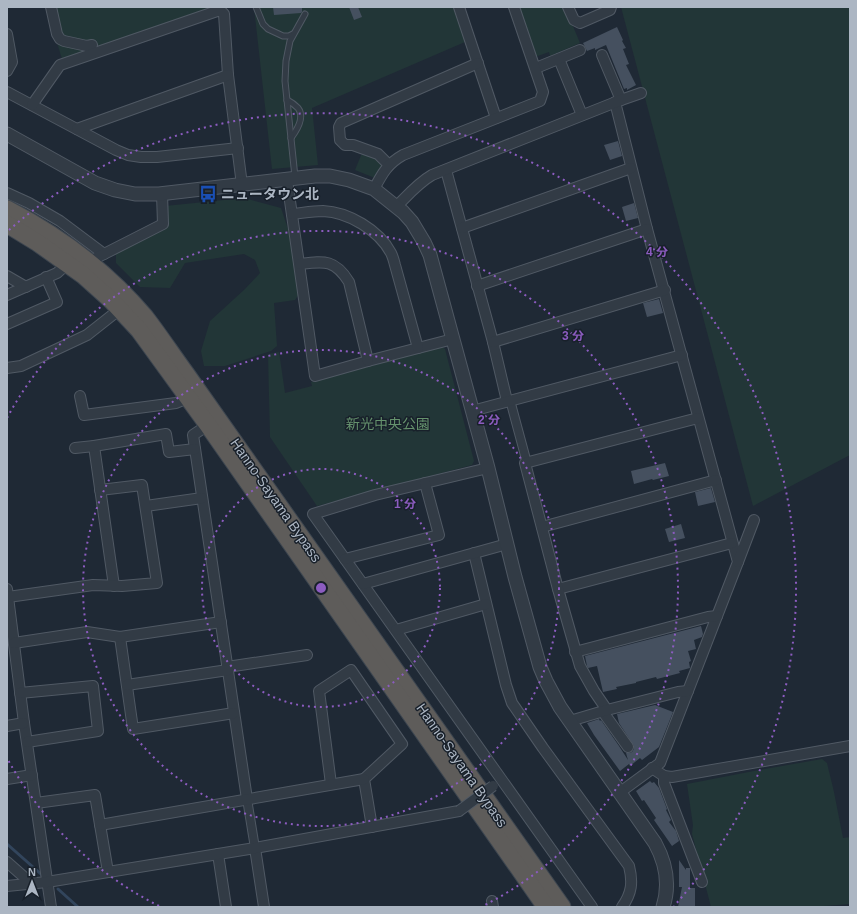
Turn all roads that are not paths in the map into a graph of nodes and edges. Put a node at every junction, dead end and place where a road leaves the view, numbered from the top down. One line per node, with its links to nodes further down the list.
1 (51, 7): 11 (street)
2 (256, 7): 10 (lane)
3 (459, 7): 15 (street)
4 (514, 7): 16 (street)
5 (568, 7): 6 (street)
6 (611, 7)
7 (224, 8): 18 (street); 23 (street)
8 (305, 14): 10 (lane)
9 (7, 34): 17 (street)
10 (293, 34): 21 (lane)
11 (92, 45)
12 (580, 50): 14 (street)
13 (602, 55): 22 (street)
14 (559, 59): 16 (street); 24 (street)
15 (478, 64): 25 (street); 30 (street)
16 (536, 68): 25 (street)
17 (7, 71)
18 (228, 75): 26 (street); 29 (street)
19 (7, 92): 23 (street)
20 (641, 93): 22 (street)
21 (287, 100): 28 (lane); 28 (lane)
22 (618, 101): 24 (street); 31 (street)
23 (32, 105): 26 (street)
24 (582, 115): 32 (street)
25 (496, 118): 30 (street)
26 (77, 129): 29 (street)
27 (7, 134): 37 (street)
28 (291, 138): 33 (lane)
29 (238, 148): 34 (street)
30 (389, 164): 35 (street)
31 (631, 168): 42 (street); 43 (street)
32 (446, 170): 38 (street); 42 (street)
33 (291, 179): 34 (street); 35 (street); 40 (street)
34 (242, 185): 37 (street)
35 (374, 189): 38 (street)
36 (7, 193): 44 (street)
37 (162, 194): 44 (street)
38 (396, 207): 56 (street)
39 (7, 209): 46 (highway, Hanno-Sayama Bypass)
40 (292, 214): 47 (street); 58 (street)
41 (7, 224): 45 (highway, Hanno-Sayama Bypass)
42 (462, 228): 51 (street)
43 (647, 229): 51 (street); 52 (street)
44 (104, 254): 46 (street)
45 (67, 264): 49 (street); 54 (highway, Hanno-Sayama Bypass)
46 (90, 264): 136 (highway, Hanno-Sayama Bypass)
47 (300, 264): 60 (street); 60 (street)
48 (7, 276): 50 (street)
49 (46, 277): 50 (street); 55 (street)
50 (26, 286): 53 (street)
51 (477, 286): 57 (street)
52 (665, 290): 57 (street); 59 (street)
53 (7, 295)
54 (120, 309): 61 (street); 63 (highway, Hanno-Sayama Bypass)
55 (7, 324)
56 (453, 339): 58 (street); 65 (street)
57 (493, 342): 64 (street)
58 (418, 348): 60 (street)
59 (682, 355): 64 (street); 66 (street)
60 (368, 361)
61 (7, 368)
62 (80, 396): 63 (street)
63 (188, 398): 67 (highway, Hanno-Sayama Bypass)
64 (509, 400): 65 (street); 71 (street)
65 (472, 411): 72 (street)
66 (698, 418): 71 (street); 73 (street)
67 (208, 425): 70 (street); 135 (highway, Hanno-Sayama Bypass)
68 (94, 446): 69 (street); 70 (street); 75 (street)
69 (75, 448)
70 (195, 449): 76 (street)
71 (527, 463): 79 (street)
72 (488, 468): 74 (street); 81 (street)
73 (716, 480): 79 (street); 80 (street)
74 (425, 483): 83 (street); 83 (street)
75 (100, 490): 77 (street); 86 (street)
76 (202, 498): 77 (street); 92 (street)
77 (146, 506): 86 (street)
78 (754, 520): 84 (street)
79 (542, 527): 87 (street)
80 (732, 543): 84 (street); 87 (street)
81 (507, 544): 82 (street); 106 (street)
82 (474, 553): 85 (street); 89 (street)
83 (346, 559): 85 (street)
84 (738, 562): 90 (street)
85 (363, 584): 93 (street)
86 (114, 586): 88 (street)
87 (558, 589): 96 (street)
88 (8, 593): 91 (street)
89 (486, 604): 93 (street); 138 (street)
90 (717, 616): 96 (street); 102 (street)
91 (9, 621): 95 (street)
92 (221, 622): 94 (street); 98 (street)
93 (396, 630): 115 (street)
94 (120, 637): 95 (street); 101 (street)
95 (14, 643): 99 (street)
96 (575, 652): 104 (street)
97 (307, 655): 98 (street)
98 (228, 668): 101 (street); 105 (street)
99 (18, 672): 100 (street); 103 (street)
100 (7, 673)
101 (127, 685): 105 (street)
102 (688, 691): 104 (street); 112 (street)
103 (20, 694): 107 (street); 109 (street)
104 (605, 711): 106 (street); 111 (street)
105 (234, 713): 120 (street)
106 (570, 721): 119 (street)
107 (24, 723): 108 (street); 109 (street)
108 (7, 726)
109 (27, 742): 113 (street)
110 (850, 746): 114 (street)
111 (628, 747)
112 (652, 768): 114 (street); 119 (street)
113 (32, 775): 117 (street); 121 (street)
114 (664, 776): 129 (street)
115 (501, 777): 123 (street, bridge); 137 (street)
116 (364, 778): 118 (street); 118 (street); 123 (street)
117 (7, 779)
118 (332, 784): 120 (street)
119 (620, 793): 139 (street)
120 (247, 799): 122 (street); 124 (street)
121 (36, 803): 122 (street); 128 (street)
122 (100, 825): 127 (street)
123 (372, 827): 124 (street)
124 (255, 848): 125 (street); 134 (street)
125 (218, 854): 127 (street); 133 (street)
126 (7, 862): 130 (street)
127 (108, 872): 128 (street)
128 (47, 882): 130 (street); 132 (street)
129 (702, 882)
130 (32, 884): 131 (street)
131 (7, 886)
132 (51, 907)
133 (226, 907)
134 (264, 907)
135 (546, 907)
136 (562, 907)
137 (592, 907)
138 (622, 907)
139 (663, 907)

